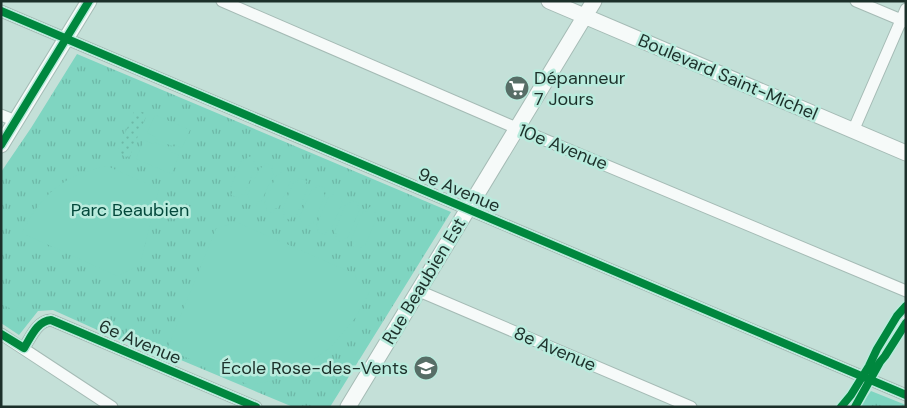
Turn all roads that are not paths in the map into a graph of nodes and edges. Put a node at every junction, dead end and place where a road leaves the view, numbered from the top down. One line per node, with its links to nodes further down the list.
1 (89, 1): 9 (street)
2 (222, 1): 12 (street, 10e Avenue)
3 (549, 1): 7 (street, Boulevard Saint-Michel)
4 (594, 1): 7 (street, Rue Beaubien Est)
5 (856, 1): 8 (street)
6 (1, 11): 9 (street, 9e Avenue)
7 (585, 16): 12 (street, Rue Beaubien Est); 13 (street, Boulevard Saint-Michel)
8 (904, 17): 13 (street)
9 (66, 39): 11 (street); 16 (street, 9e Avenue)
10 (1, 114): 11 (street)
11 (16, 121): 14 (street)
12 (517, 128): 16 (street, Rue Beaubien Est); 18 (street, 10e Avenue)
13 (853, 131): 15 (street, Boulevard Saint-Michel)
14 (1, 145)
15 (906, 153)
16 (467, 210): 17 (street, Rue Beaubien Est); 22 (street, 9e Avenue)
17 (419, 291): 26 (street, Rue Beaubien Est); 27 (street, 8e Avenue)
18 (906, 291)
19 (906, 312): 22 (street)
20 (1, 334): 21 (street)
21 (24, 348): 24 (street); 25 (street, 6e Avenue)
22 (866, 378): 23 (street, 9e Avenue); 28 (street)
23 (906, 395)
24 (112, 407)
25 (256, 407)
26 (348, 407)
27 (691, 407)
28 (848, 407)

